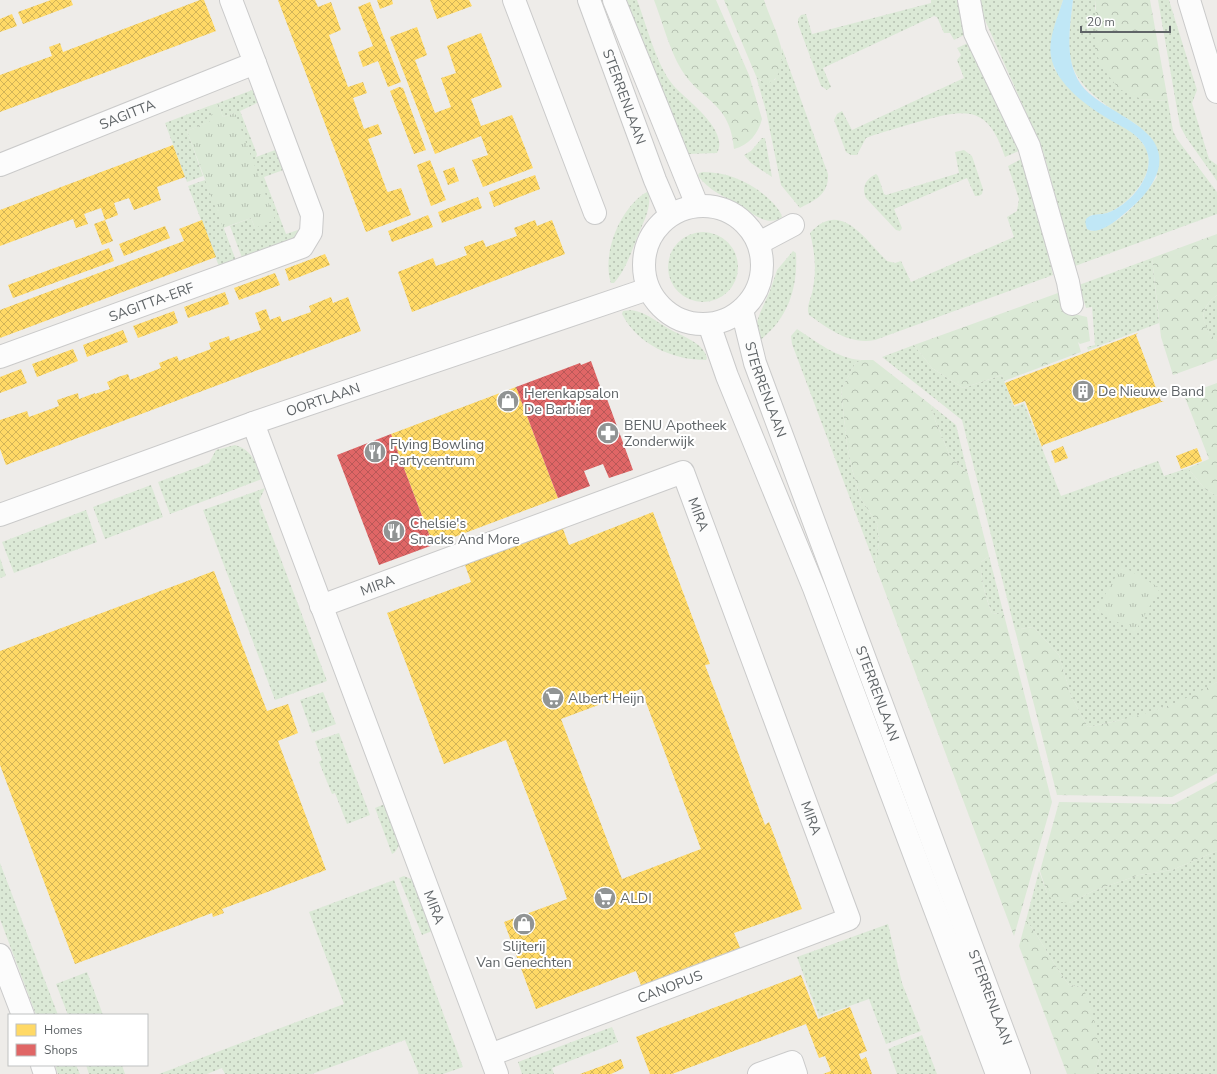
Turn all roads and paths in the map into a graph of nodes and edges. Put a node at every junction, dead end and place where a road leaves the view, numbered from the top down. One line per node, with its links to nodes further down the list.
1 (231, 0): 7 (street)
2 (514, 0): 11 (street)
3 (588, 0): 12 (street, STERRENLAAN)
4 (614, 0): 10 (street, STERRENLAAN)
5 (969, 0): 16 (street)
6 (1189, 0): 8 (street)
7 (255, 63): 9 (street, SAGITTA); 19 (street, SAGITTA-ERF)
8 (1217, 92)
9 (0, 165)
10 (697, 205): 12 (street); 14 (street)
11 (595, 213)
12 (670, 215): 15 (street)
13 (793, 225): 14 (street)
14 (759, 243): 17 (street)
15 (648, 289): 18 (street); 20 (street, OORTLAAN)
16 (1072, 304)
17 (742, 310): 18 (street); 30 (street, STERRENLAAN)
18 (709, 324): 29 (street, STERRENLAAN)
19 (0, 357)
20 (253, 423): 21 (street, OORTLAAN); 22 (street, MIRA)
21 (0, 515)
22 (321, 606): 23 (street, MIRA); 26 (street, MIRA)
23 (849, 919): 26 (street, CANOPUS)
24 (0, 955): 25 (street)
25 (23, 1014)
26 (494, 1065)
27 (759, 1074): 28 (street)
28 (796, 1074)
29 (997, 1074)
30 (1019, 1074)

